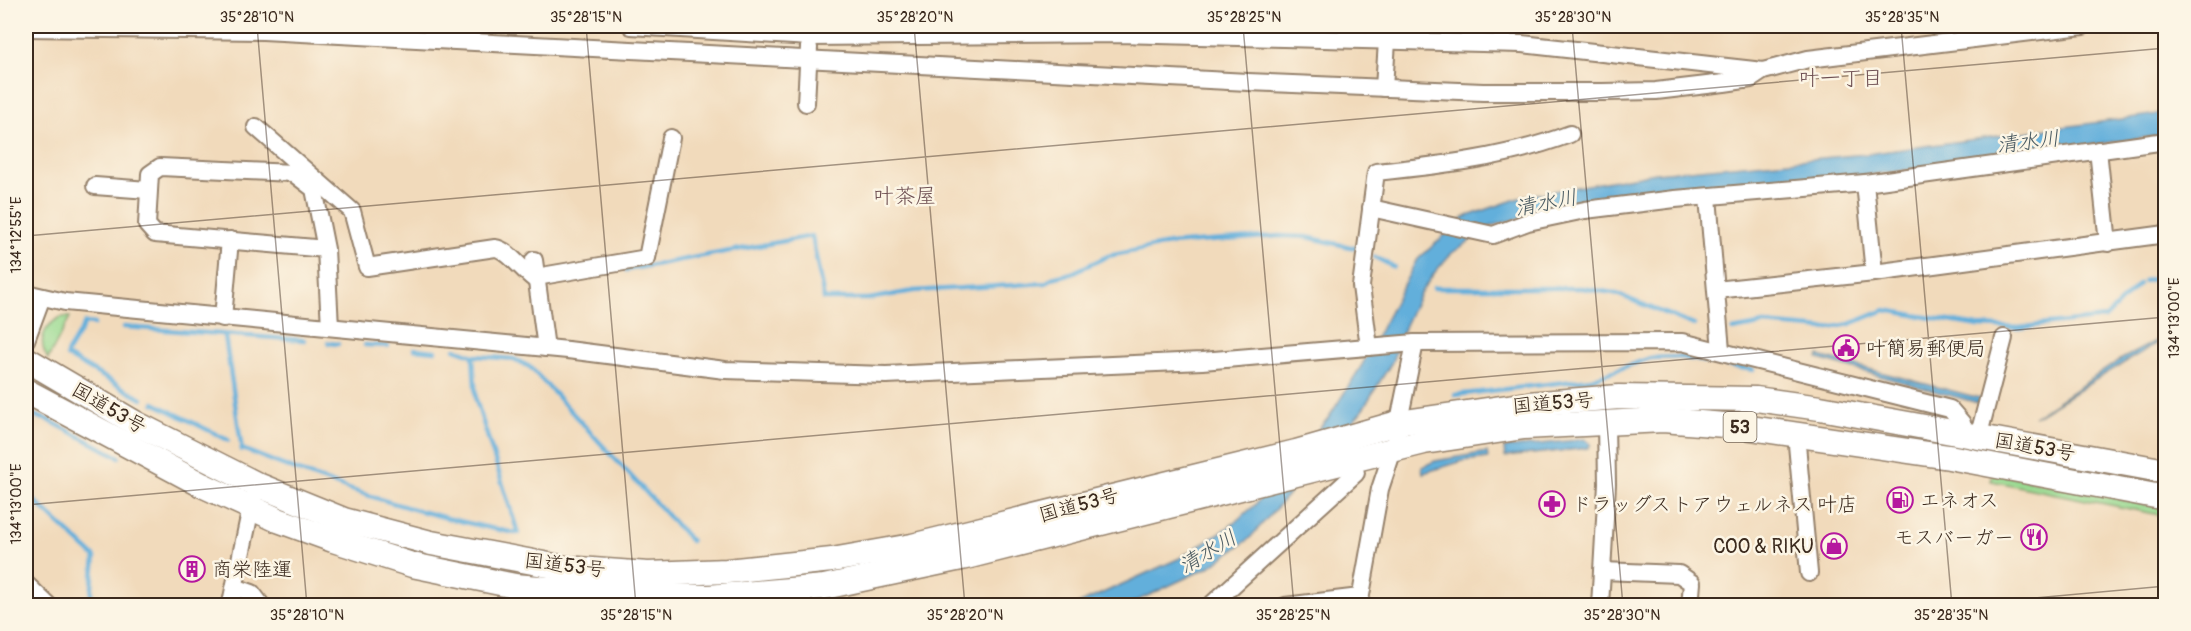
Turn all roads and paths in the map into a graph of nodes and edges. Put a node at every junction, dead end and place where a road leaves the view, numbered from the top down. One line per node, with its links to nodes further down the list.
1 (631, 26): 4 (street)
2 (2083, 26): 7 (street)
3 (26, 28): 6 (street)
4 (810, 38): 5 (street); 6 (street)
5 (1387, 41): 7 (street); 8 (street)
6 (809, 57): 8 (street); 9 (street)
7 (1763, 71): 8 (street)
8 (1384, 88)
9 (806, 103)
10 (256, 127): 26 (street)
11 (1570, 134): 19 (street)
12 (671, 138): 26 (street)
13 (2166, 141): 14 (street)
14 (2098, 150): 15 (street); 22 (street)
15 (1865, 183): 18 (street); 25 (street)
16 (95, 186): 17 (street)
17 (148, 190): 21 (street); 23 (street)
18 (1708, 197): 19 (street); 27 (street)
19 (1371, 208): 34 (street)
20 (2166, 234): 22 (street)
21 (230, 240): 23 (street); 29 (street)
22 (2108, 243): 25 (street)
23 (326, 249): 30 (street)
24 (534, 260): 26 (street)
25 (1874, 273): 27 (street)
26 (537, 279): 35 (street)
27 (1716, 290): 36 (street)
28 (34, 295): 29 (street); 32 (street)
29 (224, 318): 30 (street)
30 (330, 327): 35 (street)
31 (2004, 338): 42 (street)
32 (26, 339)
33 (1415, 344): 34 (street); 36 (street); 40 (street)
34 (1369, 347): 35 (street)
35 (546, 348)
36 (1721, 350): 42 (street)
37 (26, 359): 46 (highway, 国道53号 / 53)
38 (26, 391): 46 (highway, 国道53号 / 53)
39 (1606, 422): 41 (highway, 国道53号 / 53); 43 (highway, 国道53号 / 53); 49 (street)
40 (1398, 423): 42 (highway, 国道53号 / 53); 43 (street); 48 (highway, 国道53号 / 53)
41 (1796, 434): 47 (highway, 国道53号 / 53); 50 (street)
42 (1971, 436): 44 (highway, 国道53号 / 53)
43 (1393, 450): 52 (highway, 国道53号 / 53); 53 (street)
44 (2166, 470)
45 (1356, 473): 56 (street)
46 (254, 496): 48 (highway, 国道53号 / 53); 52 (highway, 国道53号 / 53); 55 (street)
47 (2166, 498)
48 (727, 571): 52 (street)
49 (1602, 572): 58 (street); 59 (street)
50 (1809, 573)
51 (26, 584): 54 (street)
52 (744, 601)
53 (1359, 601): 57 (street)
54 (49, 606)
55 (262, 606)
56 (1210, 606)
57 (1285, 606)
58 (1600, 606)
59 (1690, 606)

